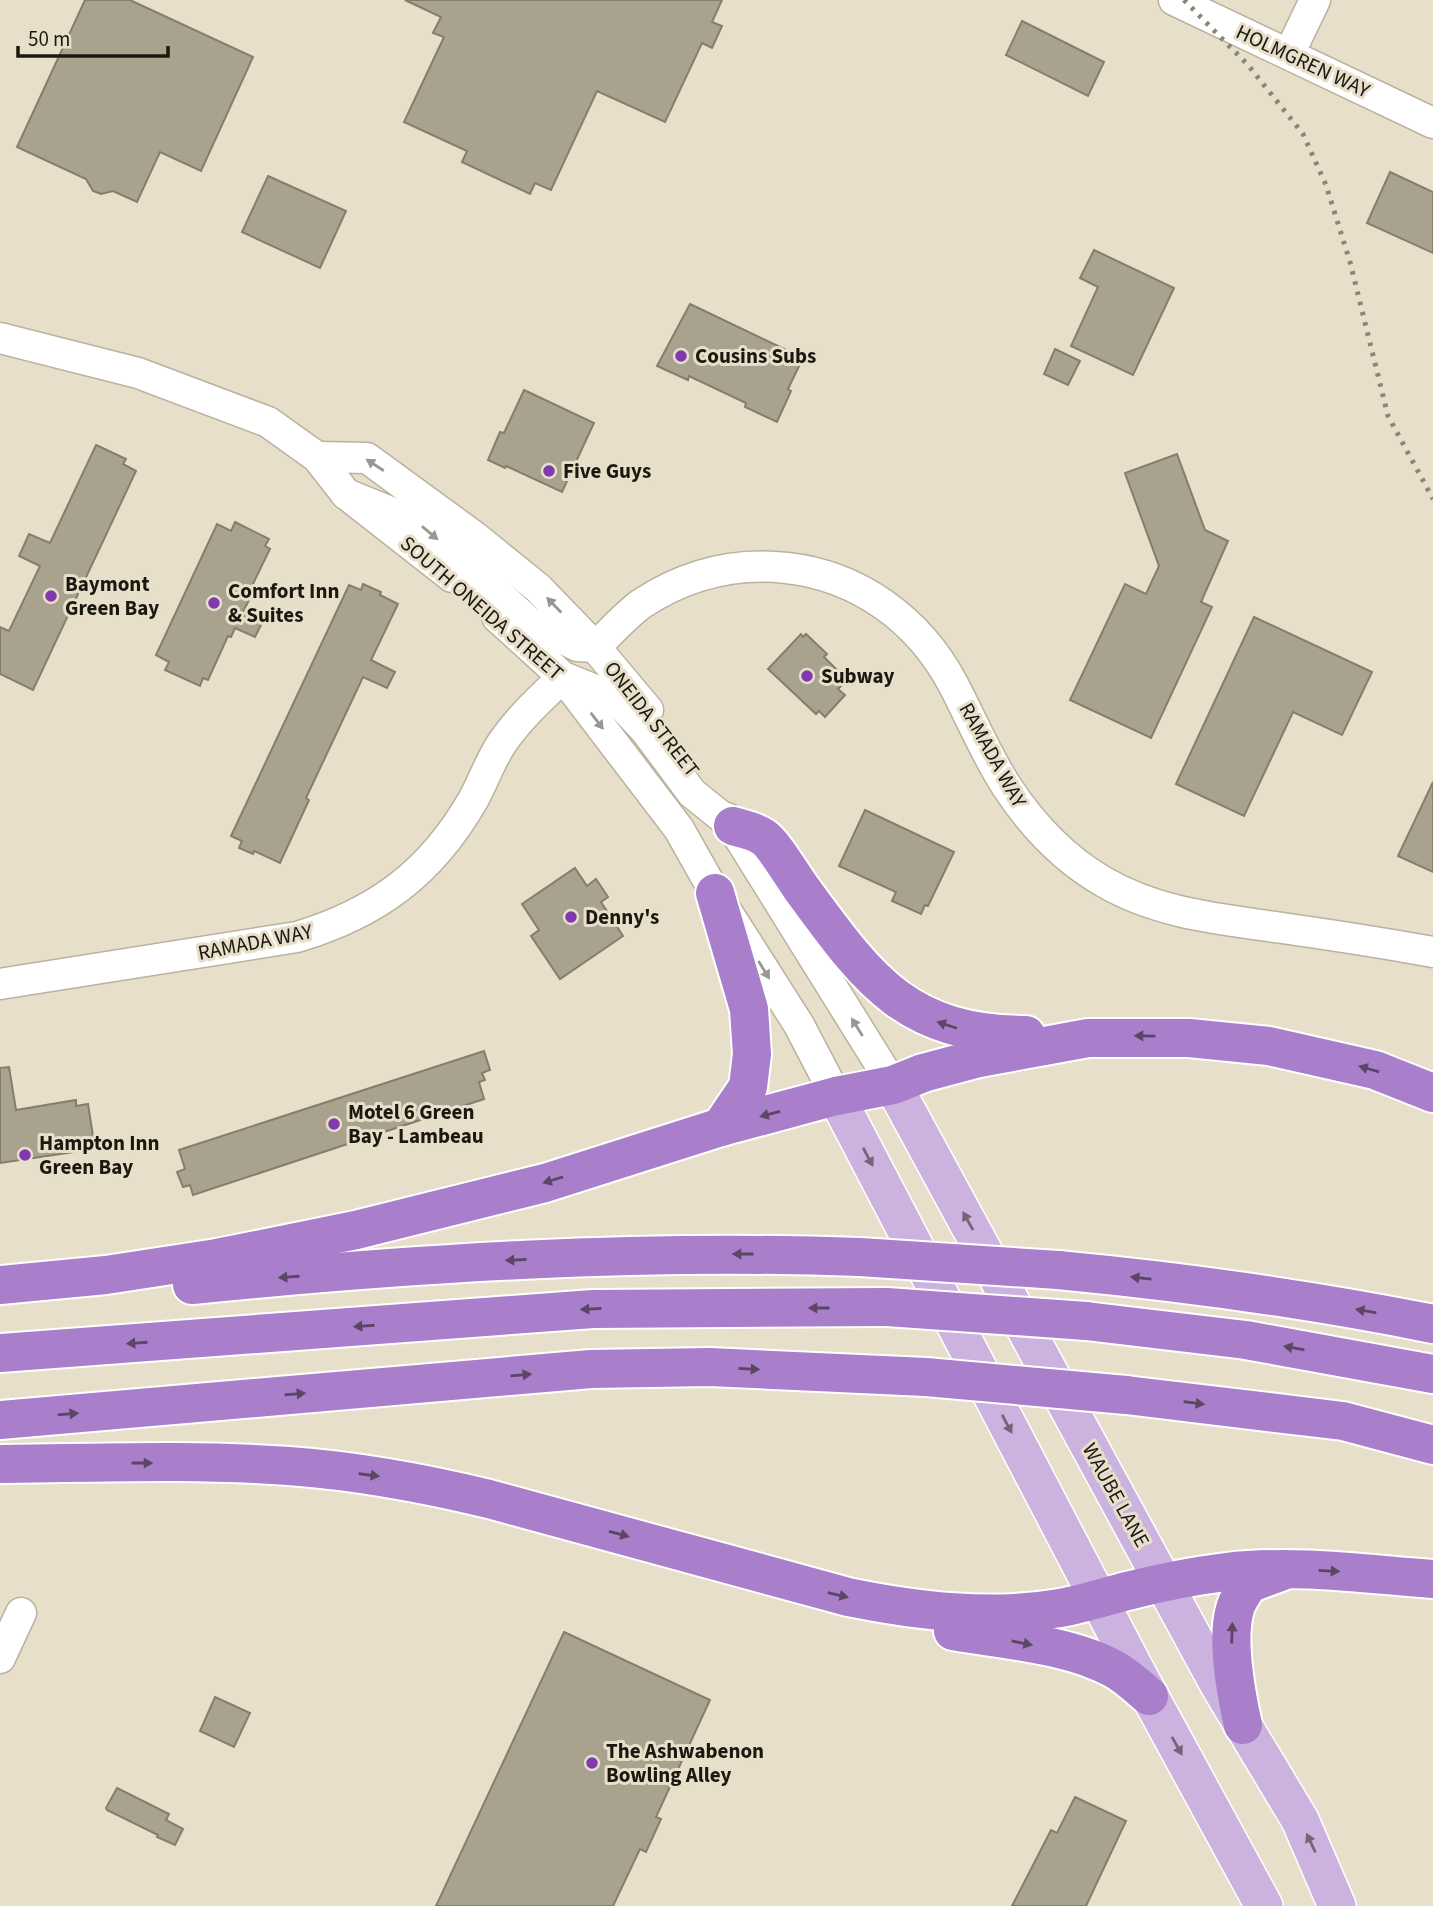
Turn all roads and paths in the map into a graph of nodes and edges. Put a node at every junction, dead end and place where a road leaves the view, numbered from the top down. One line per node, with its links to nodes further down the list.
1 (1174, 0): 3 (street, HOLMGREN WAY)
2 (1315, 0): 3 (street)
3 (1289, 54): 4 (street, HOLMGREN WAY)
4 (1433, 122)
5 (0, 338): 6 (street, SOUTH ONEIDA STREET)
6 (317, 457): 7 (street, SOUTH ONEIDA STREET); 8 (street, ONEIDA STREET, one-way to 6)
7 (346, 494): 8 (street, one-way to 8); 9 (street, SOUTH ONEIDA STREET)
8 (594, 647): 10 (street, ONEIDA STREET); 12 (street, RAMADA WAY)
9 (563, 677): 10 (street); 11 (street, SOUTH ONEIDA STREET, one-way to 11); 13 (street, RAMADA WAY)
10 (733, 826): 14 (highway, one-way to 10); 15 (street, ONEIDA STREET, one-way to 10)
11 (715, 892): 17 (street, SOUTH ONEIDA STREET, one-way to 17); 18 (highway)
12 (1433, 952)
13 (0, 984)
14 (1088, 1038): 15 (highway); 16 (highway, one-way to 14)
15 (893, 1085): 17 (highway); 29 (main road, WAUBE LANE, one-way to 15)
16 (1433, 1093)
17 (836, 1096): 18 (highway, one-way to 18); 30 (main road, one-way to 30)
18 (721, 1127): 19 (highway, one-way to 19)
19 (0, 1285)
20 (0, 1300): 21 (highway, one-way to 20, bridge)
21 (1433, 1324)
22 (0, 1353): 23 (highway, one-way to 22, bridge)
23 (1433, 1374)
24 (0, 1420): 25 (highway, one-way to 25, bridge)
25 (1433, 1445)
26 (0, 1464): 31 (highway, one-way to 31)
27 (1288, 1570): 28 (highway, one-way to 28); 29 (highway); 35 (highway, one-way to 27)
28 (1433, 1579)
29 (1164, 1583): 30 (highway); 35 (main road, WAUBE LANE)
30 (1099, 1599): 31 (highway); 34 (main road)
31 (887, 1604): 34 (highway, one-way to 34)
32 (21, 1613): 33 (street)
33 (0, 1658)
34 (1149, 1696): 36 (main road, one-way to 36)
35 (1243, 1725): 37 (main road, WAUBE LANE, one-way to 35)
36 (1264, 1906)
37 (1337, 1906)

